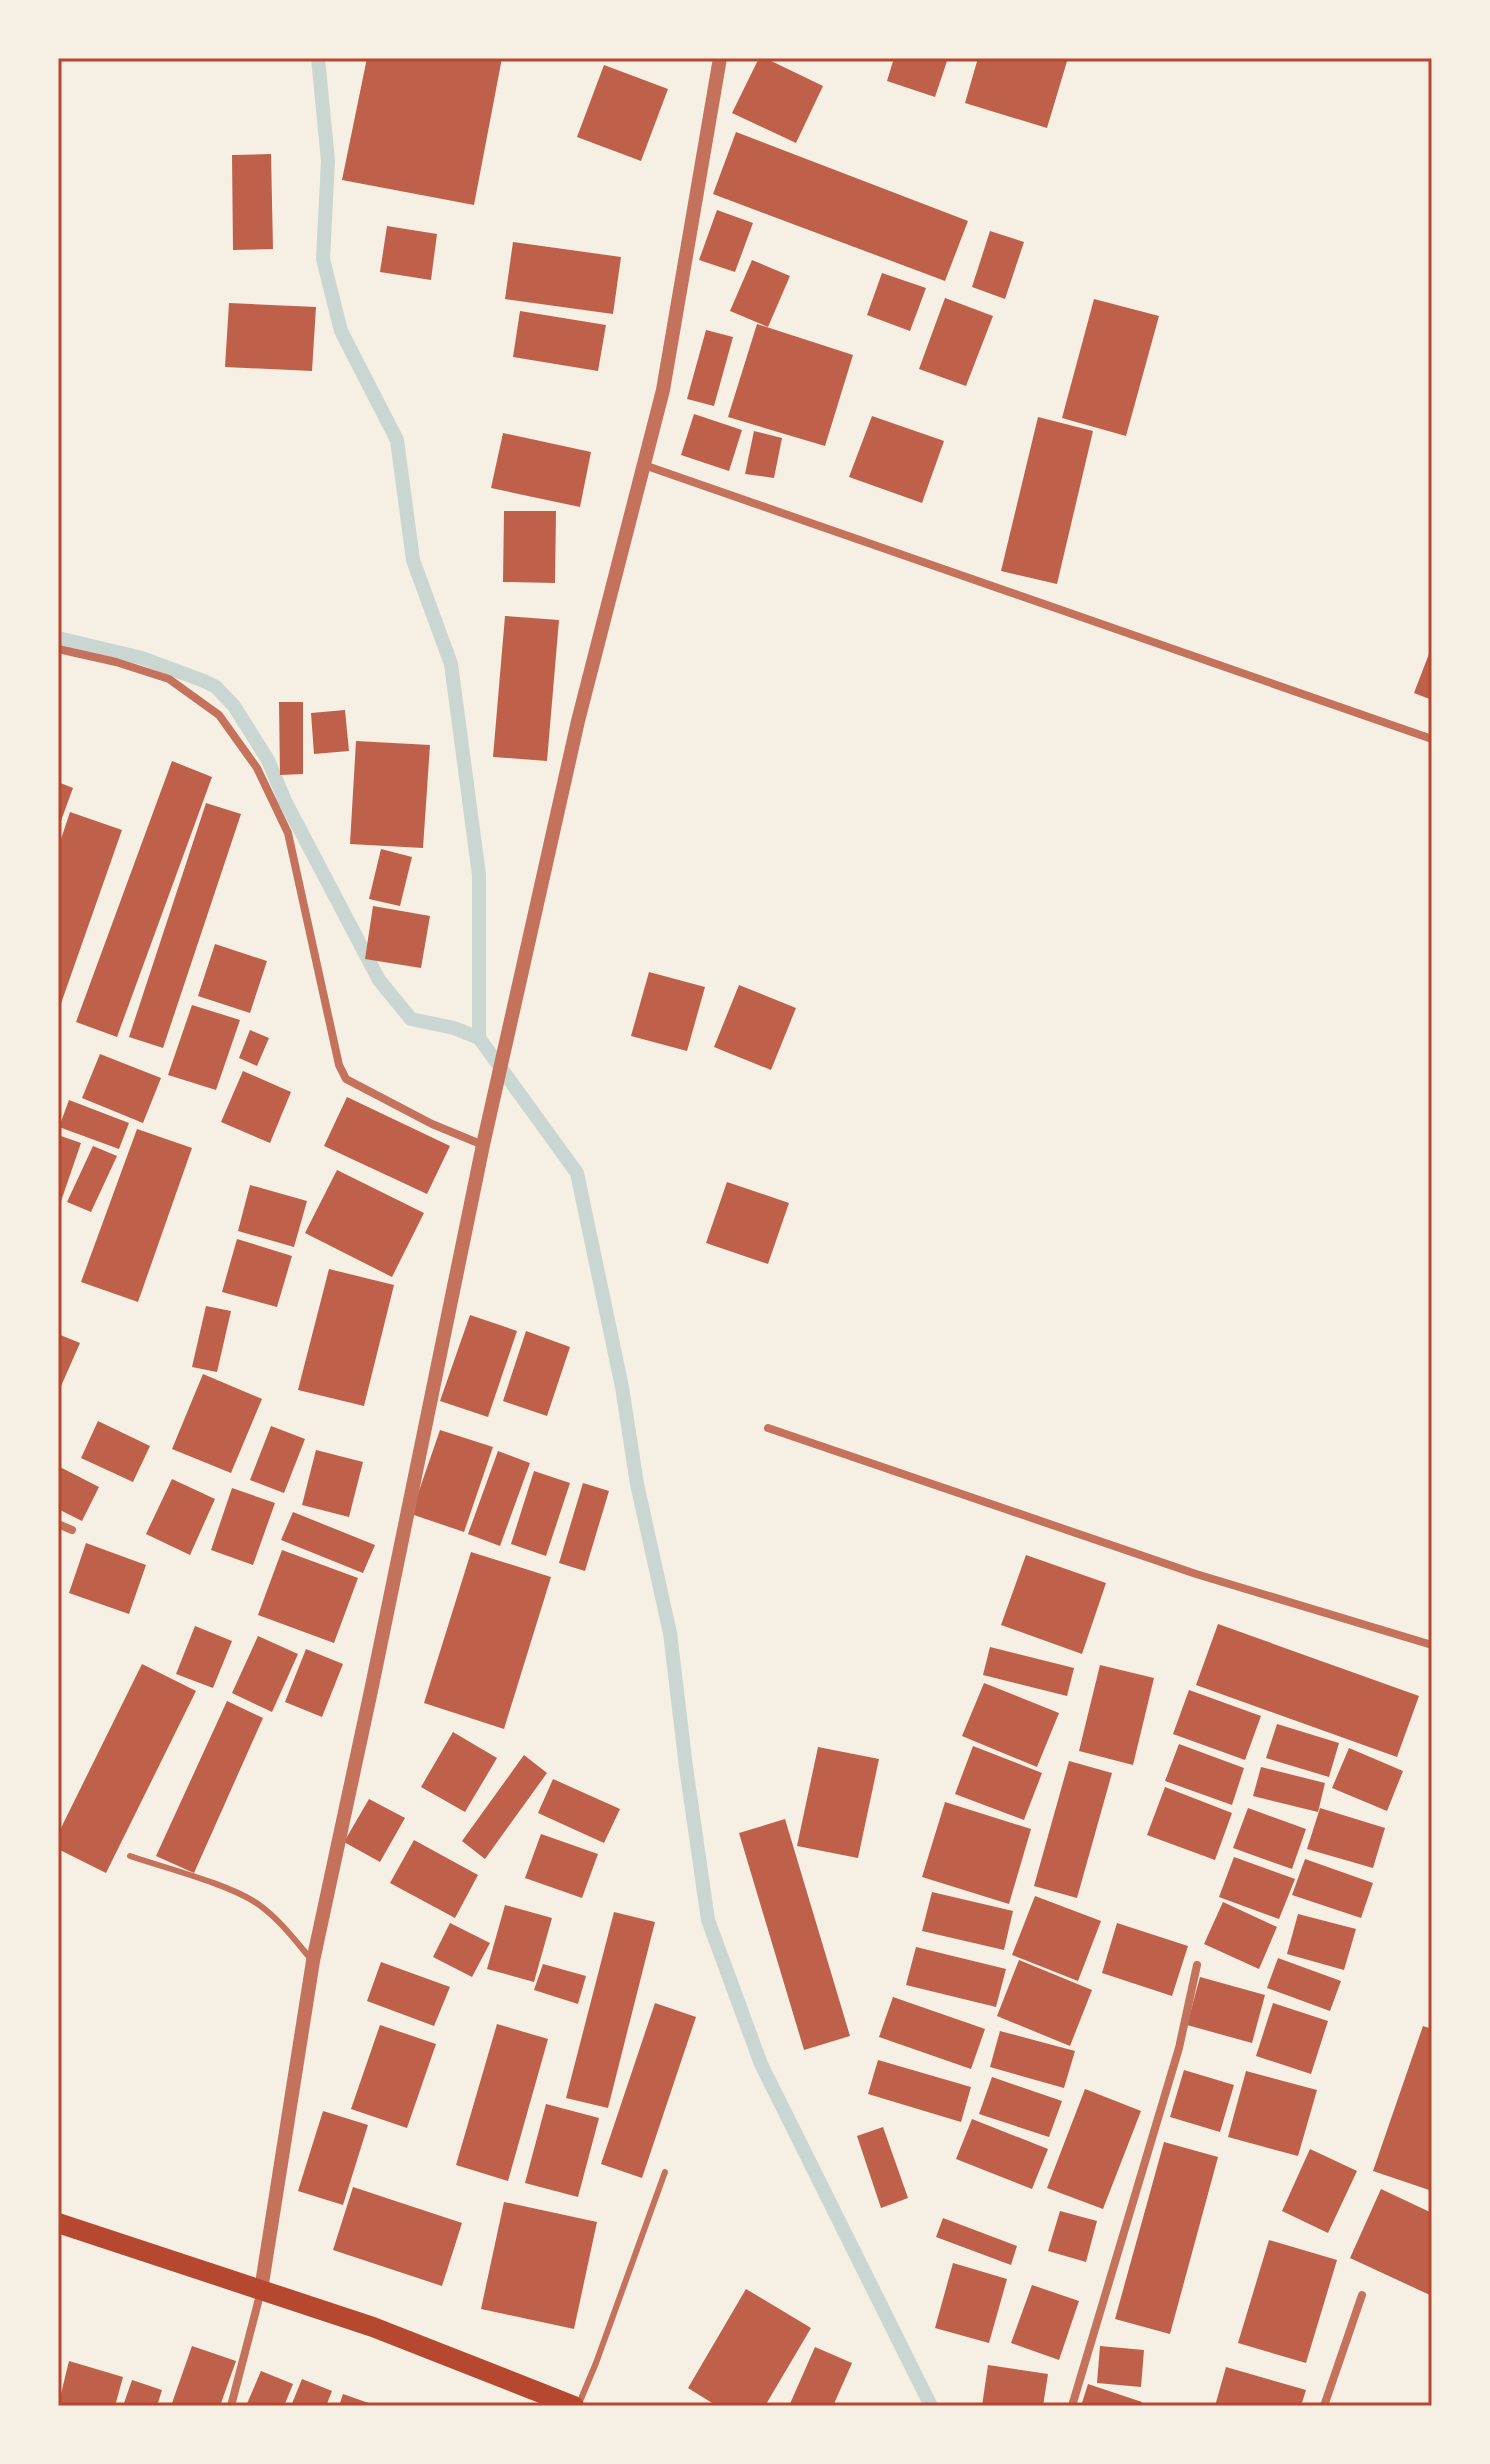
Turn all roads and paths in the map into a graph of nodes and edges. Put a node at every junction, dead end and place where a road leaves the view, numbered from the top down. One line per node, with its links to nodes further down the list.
1 (720, 58): 2 (street)
2 (644, 465): 4 (street); 5 (street)
3 (58, 649): 5 (street)
4 (1432, 739)
5 (483, 1145): 11 (street)
6 (768, 1428): 9 (street)
7 (58, 1524): 8 (street)
8 (72, 1530)
9 (1432, 1645)
10 (130, 1856): 11 (lane)
11 (313, 1961): 15 (street)
12 (1197, 1965): 19 (street)
13 (665, 2172): 18 (lane)
14 (58, 2223): 15 (main road)
15 (261, 2290): 17 (street); 18 (main road)
16 (1362, 2295): 20 (street)
17 (231, 2406)
18 (576, 2406)
19 (1072, 2406)
20 (1324, 2406)

